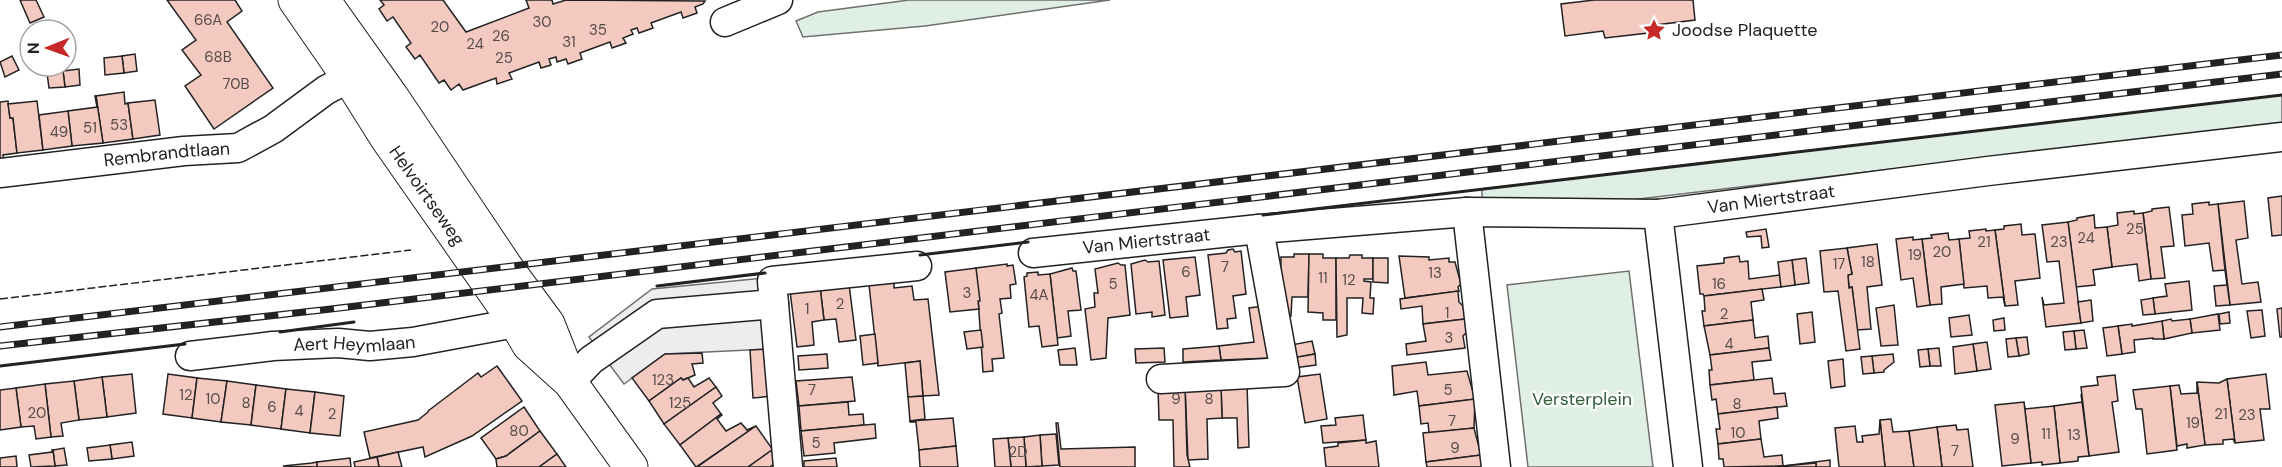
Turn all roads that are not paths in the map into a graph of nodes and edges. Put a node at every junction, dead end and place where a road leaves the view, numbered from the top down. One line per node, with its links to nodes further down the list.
1 (295, 0): 5 (main road, Helvoirtseweg)
2 (322, 0): 17 (main road, Helvoirtseweg)
3 (759, 3): 4 (street)
4 (725, 22)
5 (349, 78): 7 (street, Rembrandtlaan); 14 (main road, Helvoirtseweg)
6 (2282, 138): 9 (street, Van Miertstraat)
7 (0, 173)
8 (1467, 212): 9 (street, Van Miertstraat); 10 (street, Van Miertstraat); 20 (street)
9 (1658, 213): 21 (street)
10 (1259, 229): 11 (street, Van Miertstraat); 16 (street)
11 (1033, 254)
12 (917, 266): 13 (street)
13 (774, 304): 17 (street); 19 (street)
14 (516, 323): 15 (street, Aert Heymlaan); 17 (main road, Helvoirtseweg)
15 (190, 356)
16 (1161, 379)
17 (570, 382): 18 (main road, Helvoirtseweg)
18 (631, 467)
19 (789, 467)
20 (1496, 467)
21 (1688, 467)

